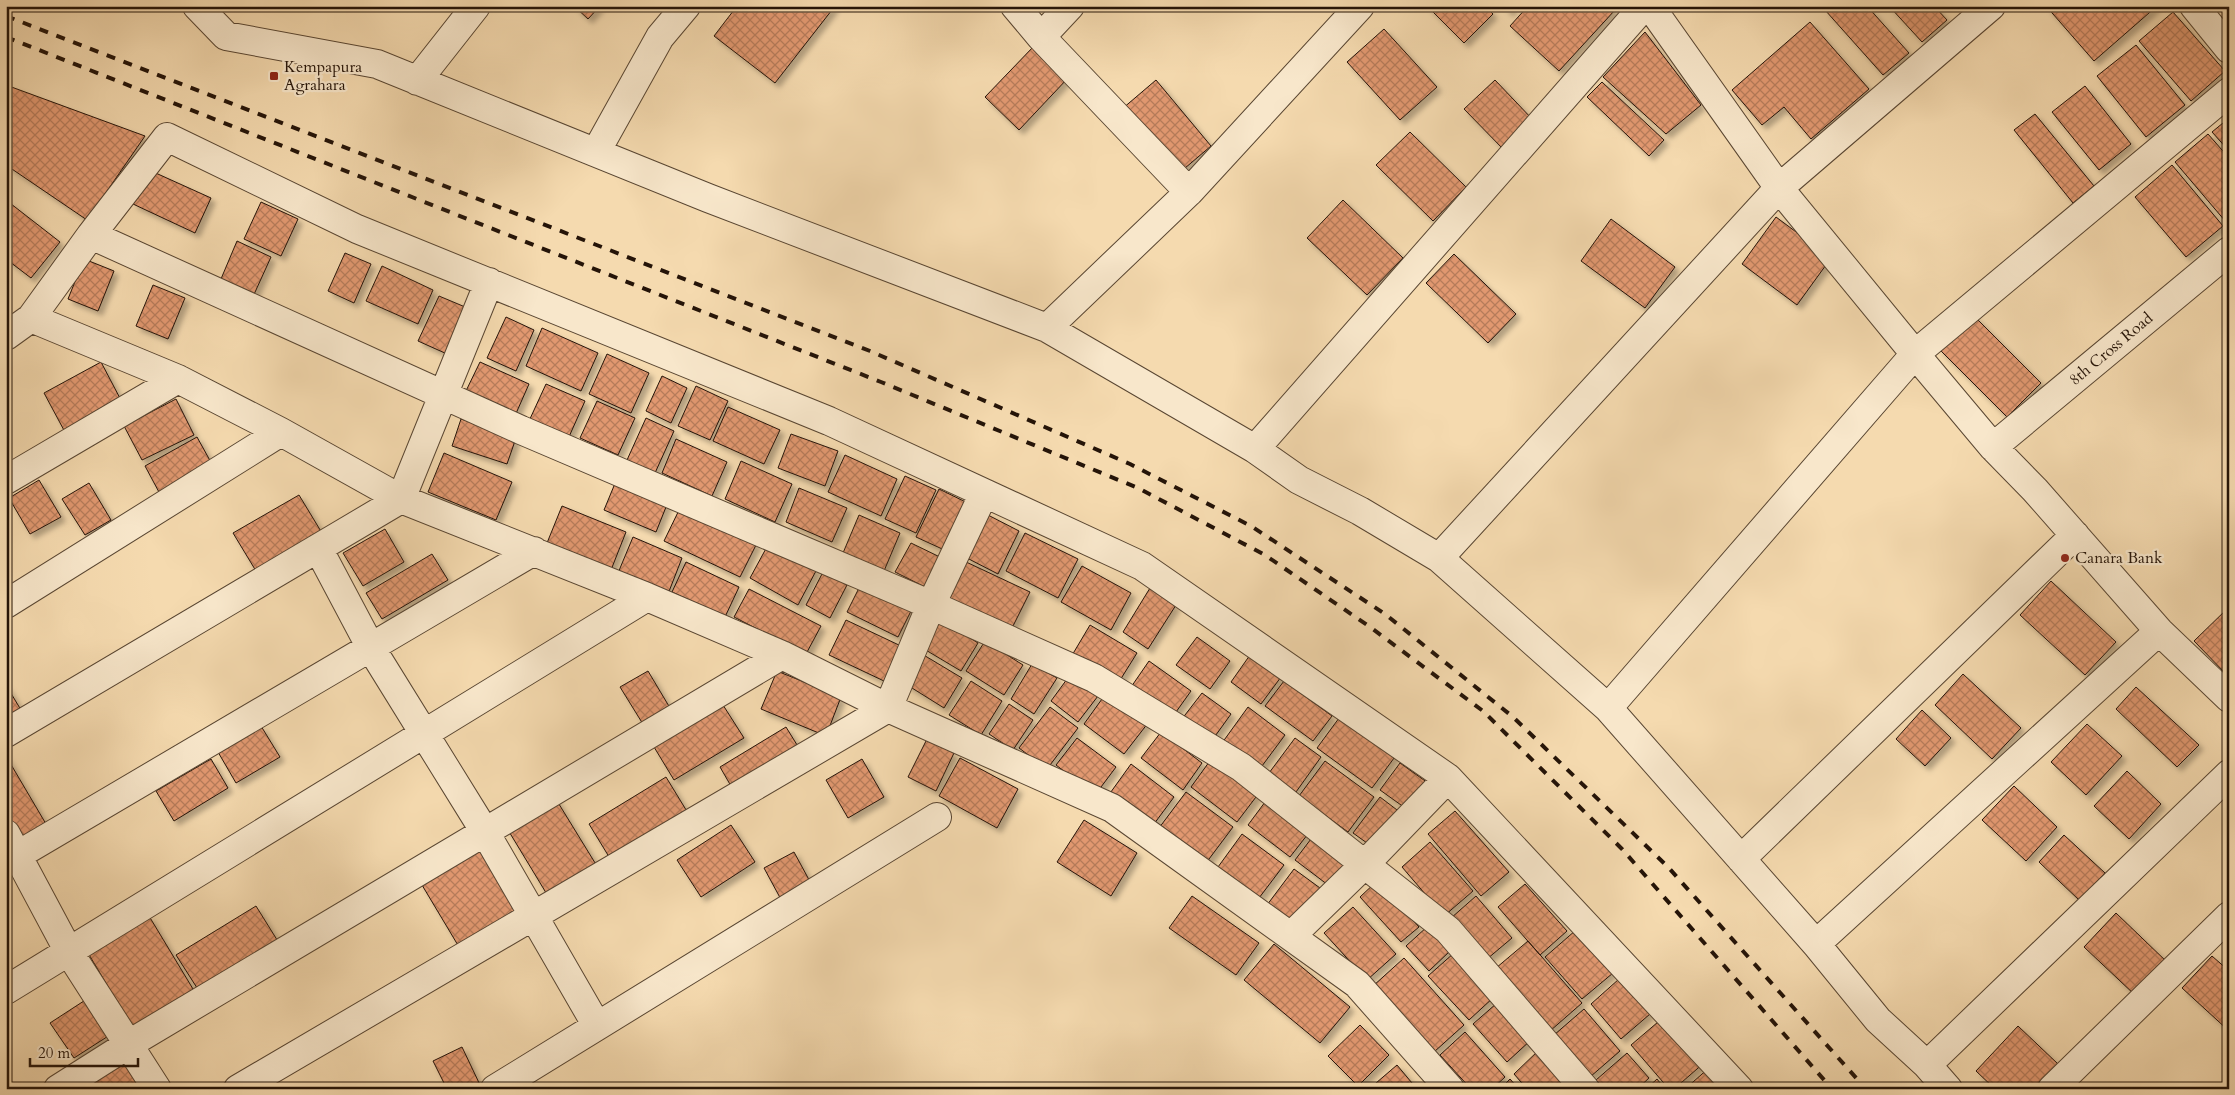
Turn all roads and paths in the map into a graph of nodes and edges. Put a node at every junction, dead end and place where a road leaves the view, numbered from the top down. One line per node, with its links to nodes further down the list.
1 (197, 6): 13 (street)
2 (476, 6): 13 (street)
3 (686, 6): 15 (street)
4 (1015, 6): 11 (street)
5 (1070, 6): 11 (street)
6 (1360, 6): 17 (street)
7 (1644, 6): 29 (street)
8 (1650, 6): 16 (street)
9 (1991, 6): 16 (street)
10 (2194, 6): 12 (street)
11 (1041, 37): 17 (street)
12 (2229, 49)
13 (417, 81): 15 (street)
14 (2229, 92): 24 (street)
15 (596, 152): 22 (street)
16 (1779, 188): 24 (street); 36 (street)
17 (1189, 192): 22 (street)
18 (91, 235): 20 (street); 21 (street); 26 (street)
19 (2229, 251): 28 (street, 8th Cross Road)
20 (489, 282): 26 (street); 31 (street)
21 (32, 318): 23 (street); 25 (street)
22 (1047, 328): 29 (street)
23 (6, 336)
24 (1915, 354): 28 (street); 45 (street)
25 (178, 379): 27 (street); 30 (street)
26 (445, 396): 32 (street); 39 (street)
27 (281, 432): 32 (street); 38 (street)
28 (1993, 447): 33 (street)
29 (1255, 450): 36 (street)
30 (6, 480)
31 (984, 493): 39 (street); 49 (street)
32 (402, 499): 34 (street); 35 (street)
33 (2075, 535): 40 (street); 53 (street)
34 (318, 548): 41 (street); 46 (street)
35 (534, 551): 37 (street); 41 (street)
36 (1440, 558): 45 (street)
37 (647, 597): 42 (street); 47 (street)
38 (6, 604)
39 (931, 605): 44 (street); 54 (street)
40 (2159, 631): 43 (street); 58 (street)
41 (371, 648): 47 (street); 52 (street)
42 (782, 654): 44 (street); 51 (street)
43 (2229, 698)
44 (888, 708): 55 (street); 57 (street)
45 (1608, 708): 53 (street)
46 (6, 733)
47 (424, 733): 51 (street); 59 (street)
48 (2229, 774): 63 (street)
49 (1448, 778): 54 (street); 70 (street)
50 (937, 817): 61 (street)
51 (485, 832): 55 (street); 62 (street)
52 (10, 851): 59 (street)
53 (1741, 859): 58 (street)
54 (1365, 864): 57 (street); 69 (street)
55 (534, 916): 61 (street); 66 (street)
56 (2229, 916): 72 (street)
57 (1291, 936): 68 (street)
58 (1816, 944): 63 (street)
59 (69, 952): 60 (street); 62 (street)
60 (6, 990)
61 (598, 1026): 67 (street)
62 (128, 1044): 64 (street); 65 (street)
63 (1927, 1065): 71 (street)
64 (58, 1089)
65 (157, 1089)
66 (238, 1089)
67 (496, 1089)
68 (1450, 1089)
69 (1585, 1089)
70 (1739, 1089)
71 (1948, 1089)
72 (2052, 1089)

